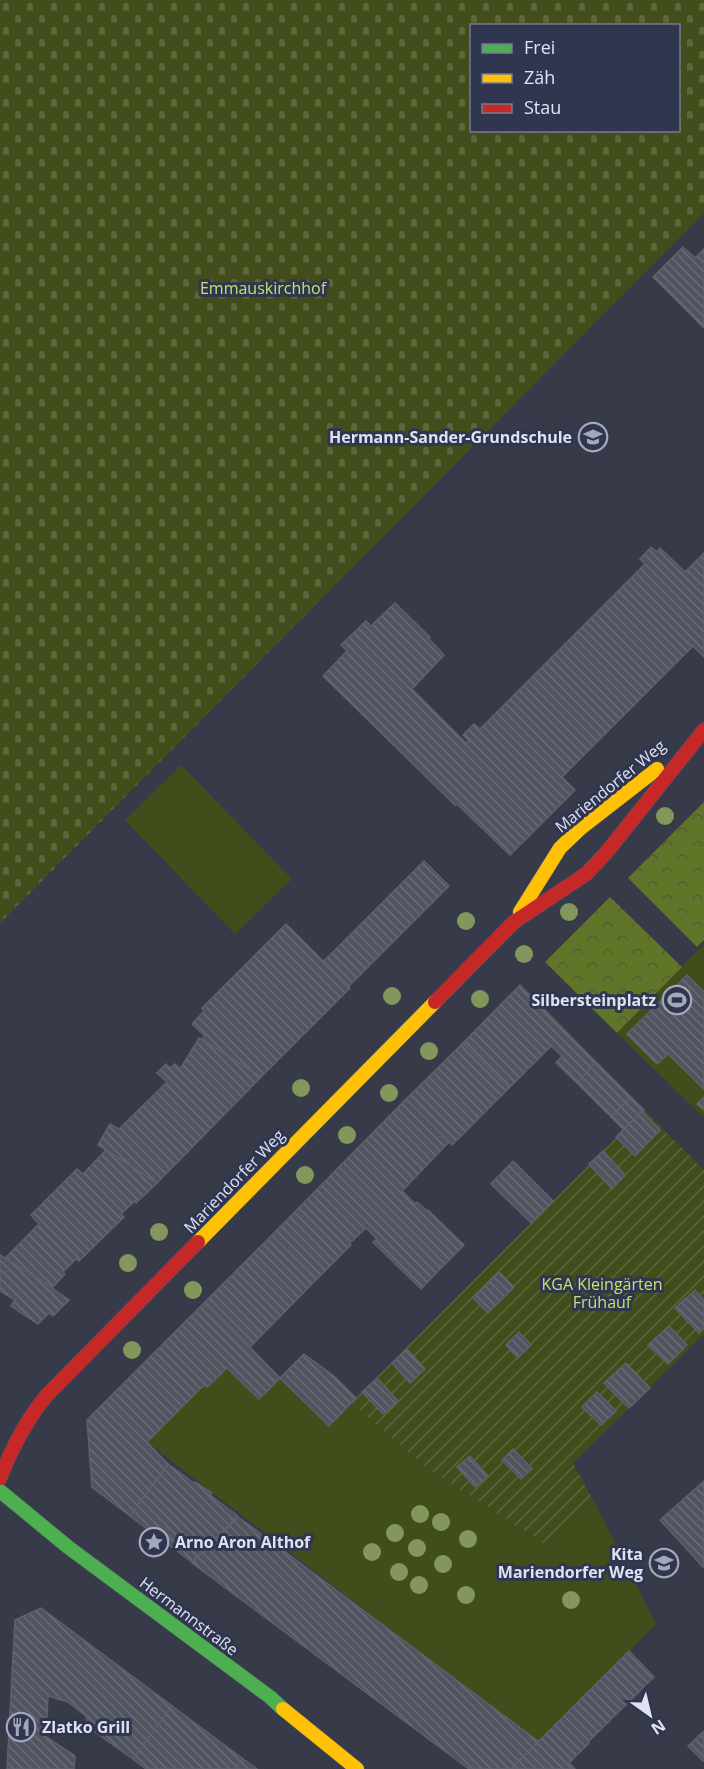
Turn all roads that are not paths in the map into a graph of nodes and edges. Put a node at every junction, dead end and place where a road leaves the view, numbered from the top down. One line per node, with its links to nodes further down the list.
1 (704, 730): 2 (street, Mariendorfer Weg)
2 (694, 741): 3 (street, Mariendorfer Weg); 3 (street, Mariendorfer Weg)
3 (514, 922): 4 (street, Mariendorfer Weg)
4 (0, 1478)
5 (0, 1491): 6 (street, Hermannstraße)
6 (357, 1769)

